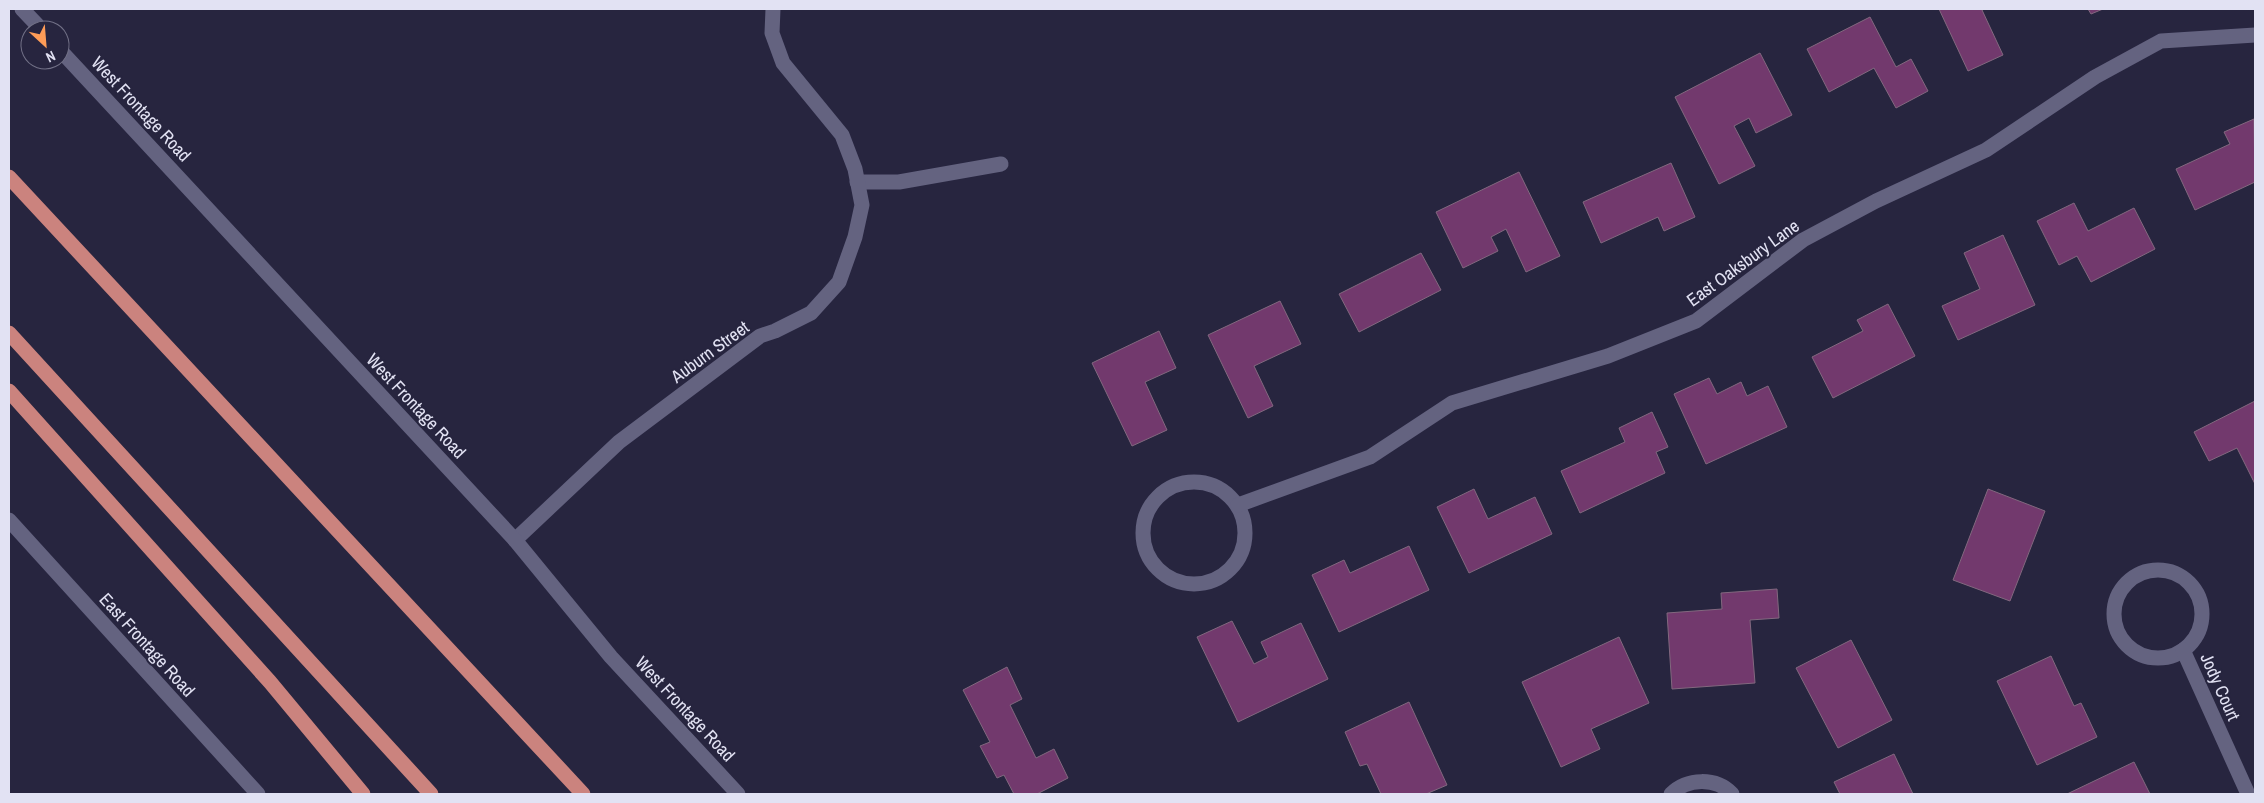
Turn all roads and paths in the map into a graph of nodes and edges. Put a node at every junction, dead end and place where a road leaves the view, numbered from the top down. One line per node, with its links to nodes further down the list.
1 (22, 9): 3 (street)
2 (773, 9): 8 (street, Auburn Street)
3 (32, 20)
4 (2255, 36): 11 (street, East Oaksbury Lane)
5 (70, 61): 13 (street, West Frontage Road)
6 (1001, 164): 8 (street)
7 (9, 177): 18 (highway)
8 (857, 182): 13 (street, Auburn Street)
9 (9, 333): 17 (highway)
10 (9, 391): 16 (highway)
11 (1238, 505): 11 (street)
12 (9, 520): 15 (street, East Frontage Road)
13 (515, 540): 19 (street, West Frontage Road)
14 (2183, 650): 14 (street, Jody Court); 22 (street, Jody Court)
15 (258, 794)
16 (364, 794)
17 (431, 794)
18 (584, 794)
19 (738, 794)
20 (1671, 794): 21 (street)
21 (1732, 794)
22 (2248, 794)

